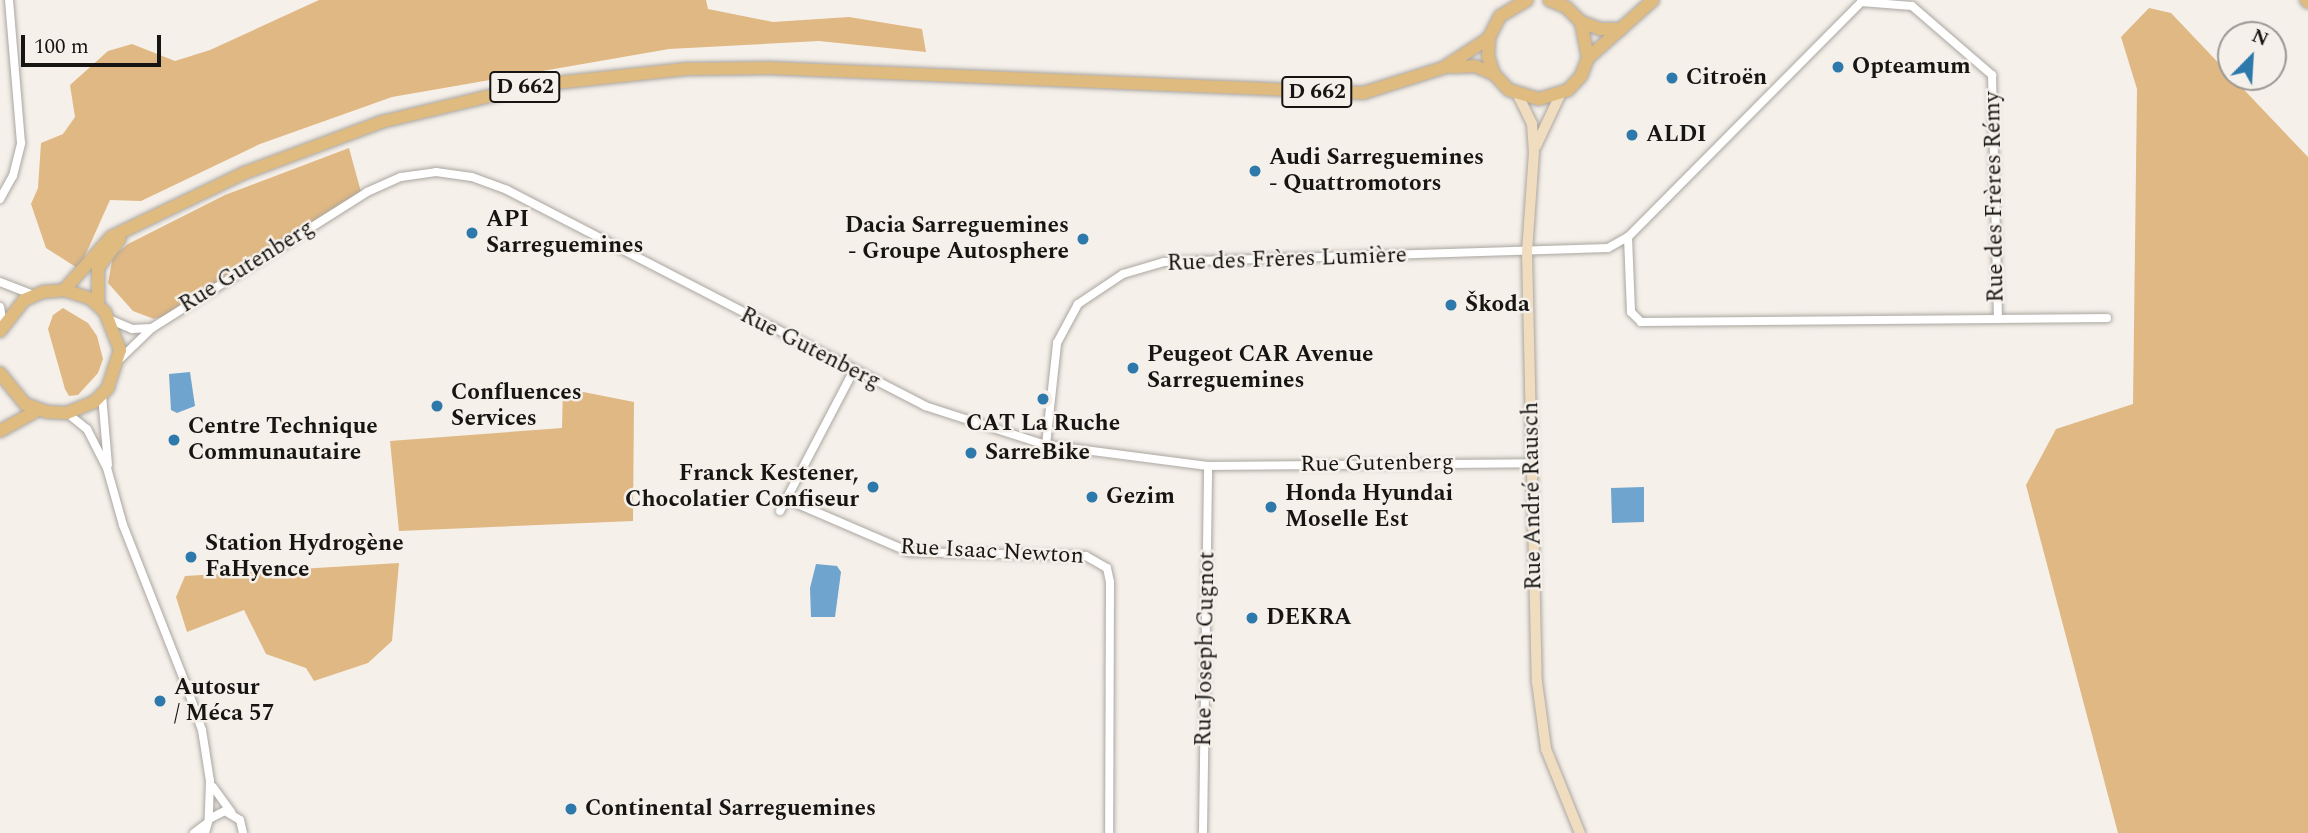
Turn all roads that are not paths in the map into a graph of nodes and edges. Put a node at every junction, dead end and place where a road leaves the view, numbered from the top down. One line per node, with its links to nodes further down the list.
1 (9, 0): 14 (street)
2 (1653, 0): 6 (main road)
3 (1522, 1): 7 (main road)
4 (1554, 1): 5 (main road)
5 (1581, 22): 6 (main road); 8 (main road)
6 (1622, 29): 8 (main road)
7 (1489, 38): 9 (main road, D 662); 10 (main road)
8 (1588, 58): 11 (main road)
9 (1443, 68): 10 (main road, D 662); 15 (main road, D 662)
10 (1494, 74): 12 (main road)
11 (1560, 94): 12 (main road); 13 (street, Rue André Rausch)
12 (1518, 95): 13 (street, Rue André Rausch)
13 (1534, 152): 17 (street, Rue André Rausch)
14 (0, 199)
15 (127, 231): 19 (main road, D 662); 21 (main road, D 662)
16 (1628, 237): 17 (street, Rue des Frères Rémy); 24 (street, Rue des Frères Rémy); 24 (street, Rue des Frères Rémy)
17 (1527, 252): 35 (street, Rue des Frères Lumière); 36 (street, Rue André Rausch)
18 (0, 282): 20 (street)
19 (64, 290): 20 (main road); 21 (main road)
20 (34, 295): 26 (main road)
21 (99, 305): 25 (main road)
22 (0, 307): 26 (street)
23 (2108, 318): 24 (street)
24 (1998, 319)
25 (111, 320): 27 (street); 28 (main road)
26 (1, 327)
27 (152, 327): 28 (street, Rue Gutenberg); 29 (street, Rue Gutenberg)
28 (119, 360): 31 (main road)
29 (853, 372): 35 (street, Rue Gutenberg); 39 (street)
30 (0, 373): 32 (main road)
31 (102, 395): 33 (main road); 38 (street)
32 (38, 410): 33 (main road); 34 (main road)
33 (67, 413): 38 (street)
34 (0, 431)
35 (1046, 445): 37 (street, Rue Gutenberg)
36 (1532, 463): 37 (street, Rue Gutenberg); 48 (street, Rue André Rausch)
37 (1208, 466): 47 (street, Rue Joseph Cugnot)
38 (107, 468): 41 (street)
39 (786, 499): 40 (street); 46 (street, Rue Isaac Newton)
40 (780, 511)
41 (210, 781): 42 (street); 43 (street)
42 (231, 813): 43 (street); 45 (street)
43 (207, 825): 44 (street)
44 (194, 833)
45 (243, 833)
46 (1109, 833)
47 (1203, 833)
48 (1580, 833)

